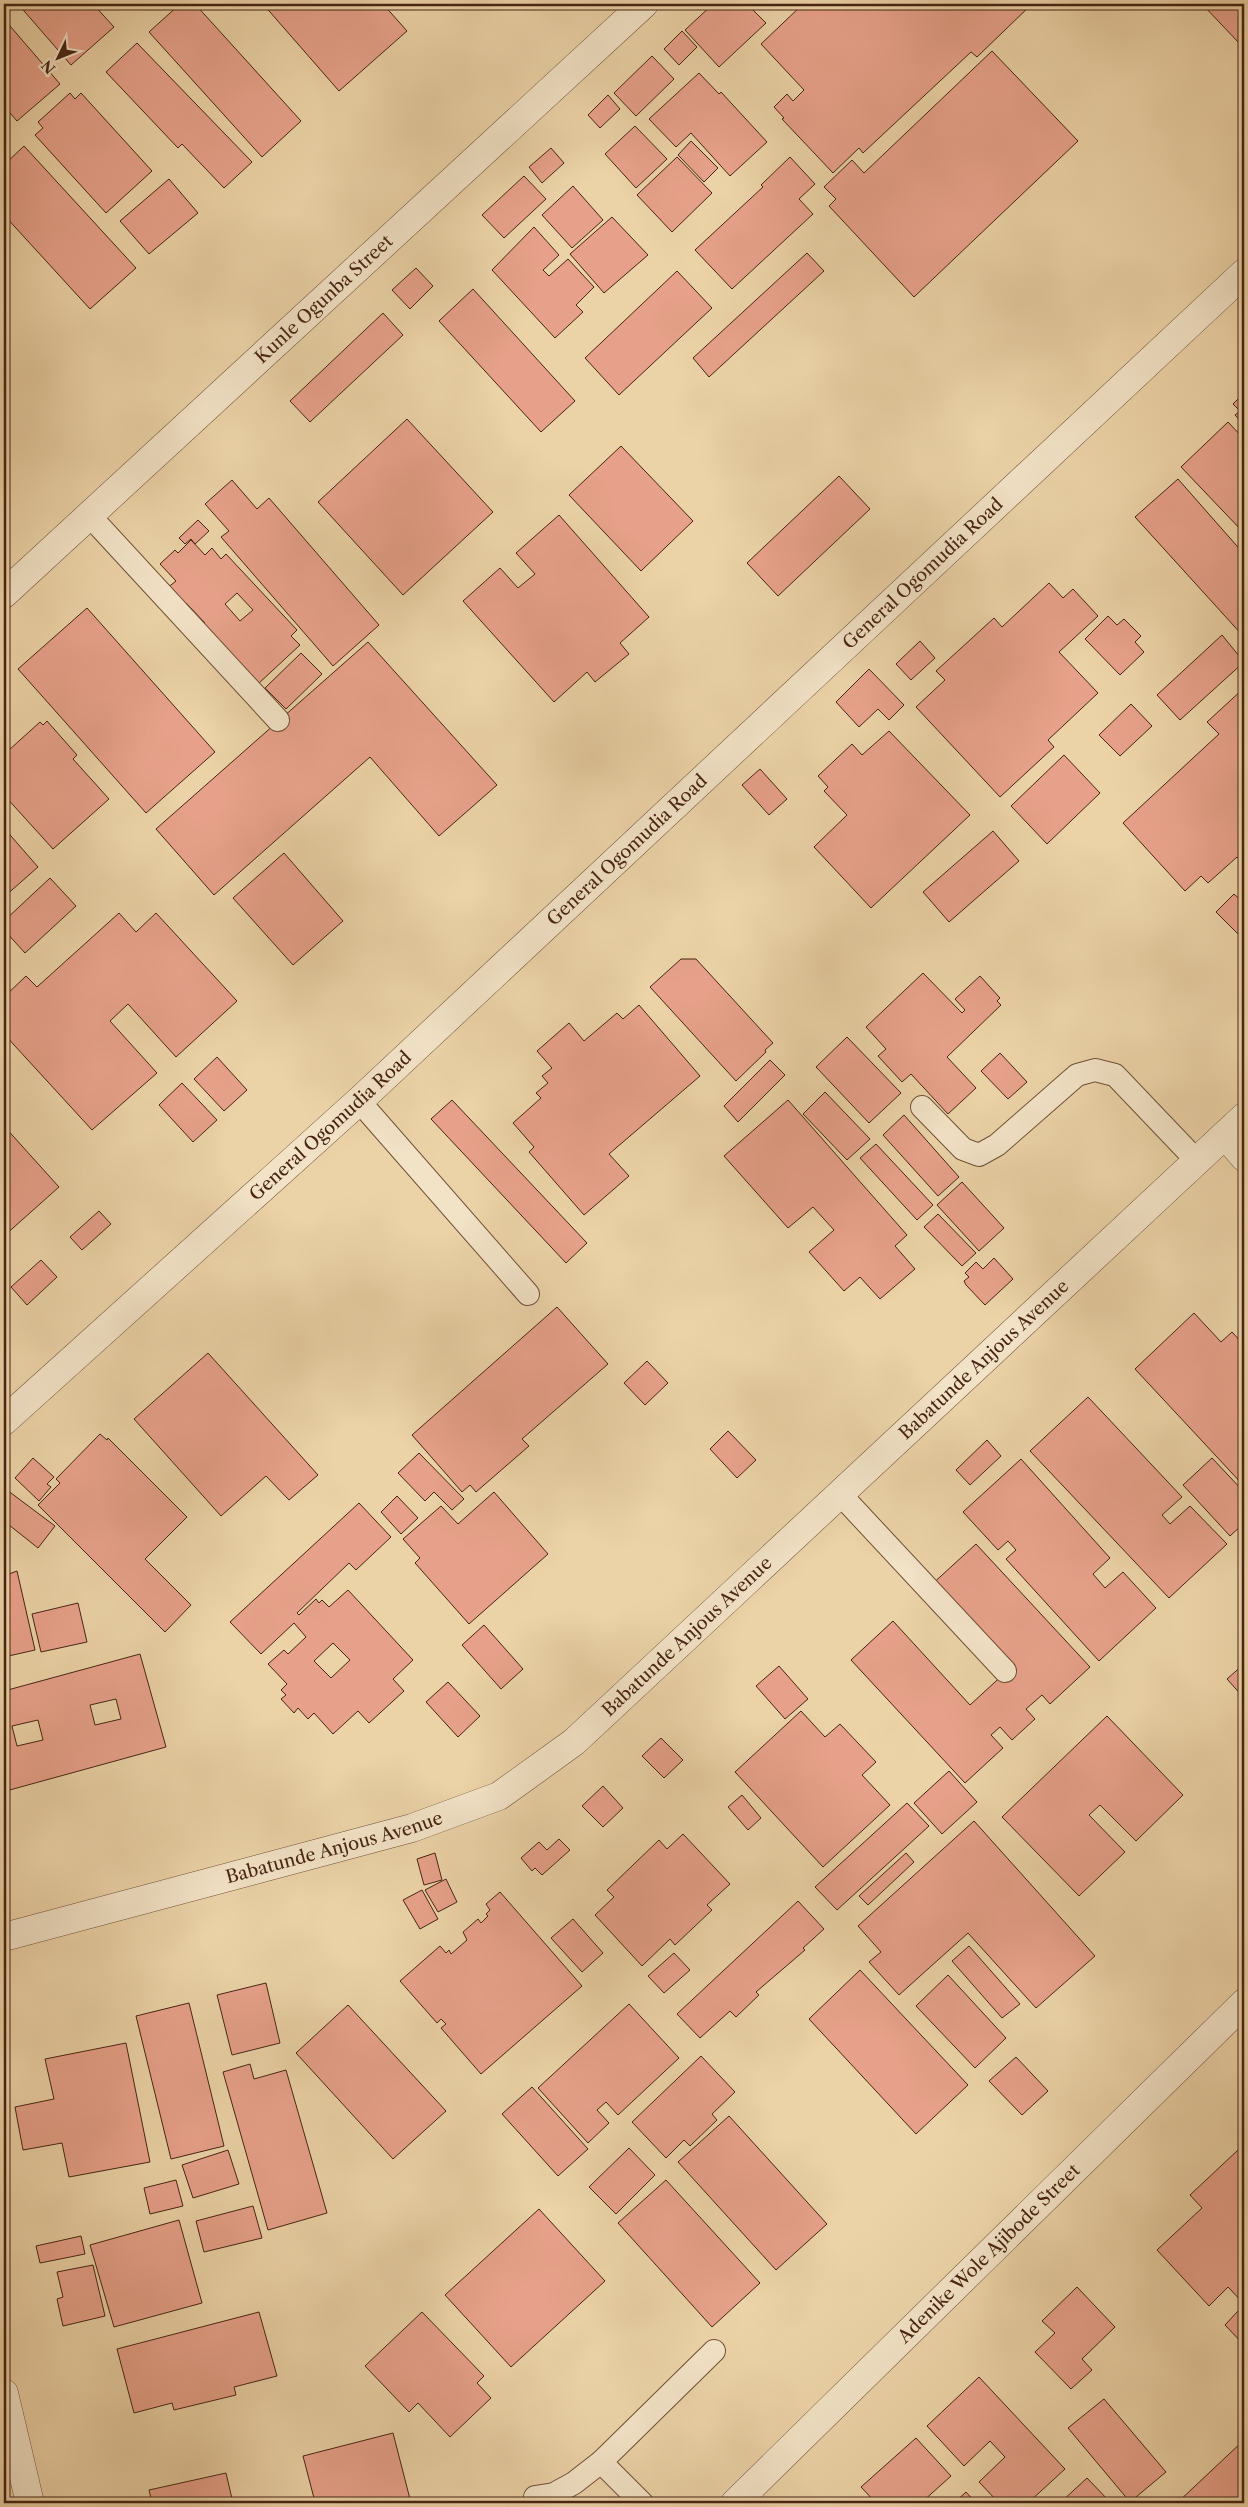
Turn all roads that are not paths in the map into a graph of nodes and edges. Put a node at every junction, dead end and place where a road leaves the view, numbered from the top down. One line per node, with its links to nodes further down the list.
1 (644, 4): 3 (street, Kunle Ogunba Street)
2 (1244, 273): 6 (street, General Ogomudia Road)
3 (89, 515): 4 (street, Kunle Ogunba Street); 5 (lane)
4 (4, 594)
5 (278, 720)
6 (359, 1101): 11 (lane); 12 (street, General Ogomudia Road)
7 (922, 1107): 10 (lane)
8 (1235, 1126): 9 (street); 10 (street, Babatunde Anjous Avenue)
9 (1244, 1157)
10 (1197, 1161): 13 (street, Babatunde Anjous Avenue)
11 (528, 1294)
12 (4, 1421)
13 (840, 1494): 14 (lane); 15 (street, Babatunde Anjous Avenue)
14 (1005, 1671)
15 (4, 1937)
16 (1244, 2003): 23 (street, Adenike Wole Ajibode Street)
17 (714, 2350): 19 (lane)
18 (4, 2393): 21 (street)
19 (601, 2462): 20 (lane); 22 (lane)
20 (535, 2497)
21 (30, 2503)
22 (642, 2503)
23 (735, 2503)

